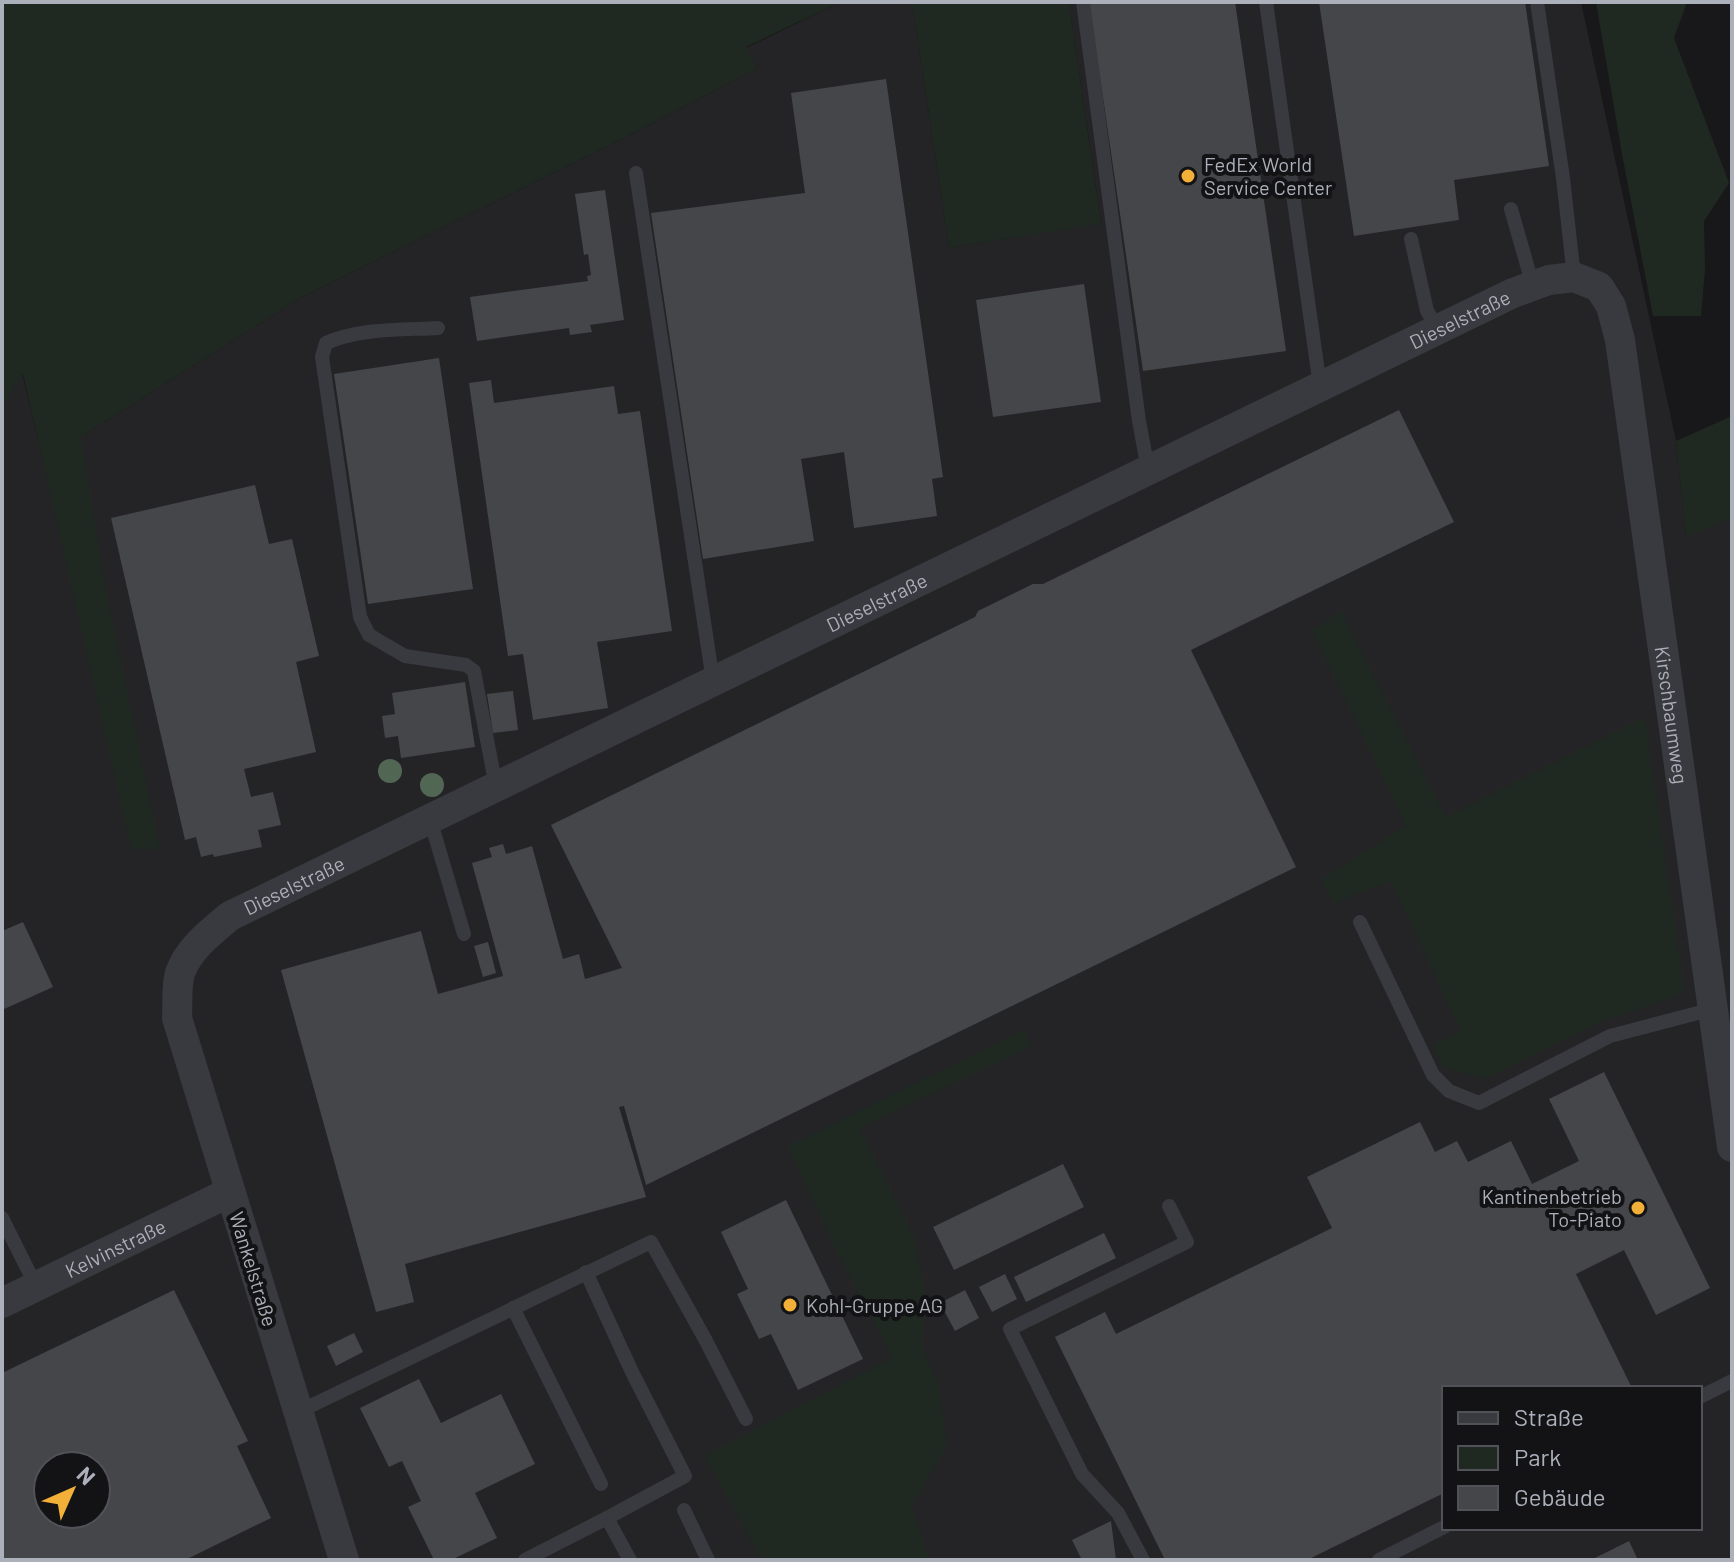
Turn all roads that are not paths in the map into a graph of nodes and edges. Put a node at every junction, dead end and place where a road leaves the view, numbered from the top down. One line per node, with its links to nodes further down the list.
1 (1083, 2): 12 (lane)
2 (1266, 2): 11 (lane)
3 (1537, 2): 7 (lane)
4 (636, 173): 13 (lane)
5 (1511, 209): 8 (lane)
6 (1411, 239): 10 (lane)
7 (1586, 282): 8 (street, Dieselstraße); 19 (street, Kirschbaumweg)
8 (1533, 286): 10 (street, Dieselstraße)
9 (438, 328): 14 (lane)
10 (1438, 329): 11 (street, Dieselstraße)
11 (1320, 386): 12 (street, Dieselstraße)
12 (1148, 469): 13 (street, Dieselstraße)
13 (713, 681): 14 (street, Dieselstraße)
14 (496, 787): 15 (street, Dieselstraße)
15 (430, 819): 17 (lane); 18 (street, Dieselstraße)
16 (1360, 922): 19 (lane)
17 (464, 934)
18 (179, 975): 21 (street, Wankelstraße)
19 (1713, 1009): 20 (street, Kirschbaumweg)
20 (1732, 1147)
21 (230, 1192): 25 (street, Kelvinstraße); 30 (street, Wankelstraße)
22 (1169, 1206): 40 (lane)
23 (2, 1218): 25 (lane)
24 (586, 1272): 27 (lane); 31 (lane); 34 (lane)
25 (36, 1286): 26 (street, Kelvinstraße)
26 (2, 1303)
27 (513, 1308): 30 (lane); 32 (lane)
28 (1732, 1381): 29 (lane)
29 (1702, 1396)
30 (298, 1412): 36 (street, Wankelstraße)
31 (746, 1419)
32 (601, 1484)
33 (684, 1510): 39 (lane)
34 (607, 1518): 37 (lane); 38 (lane)
35 (1442, 1528): 41 (lane)
36 (344, 1560)
37 (525, 1560)
38 (630, 1560)
39 (708, 1560)
40 (1143, 1560)
41 (1379, 1560)

